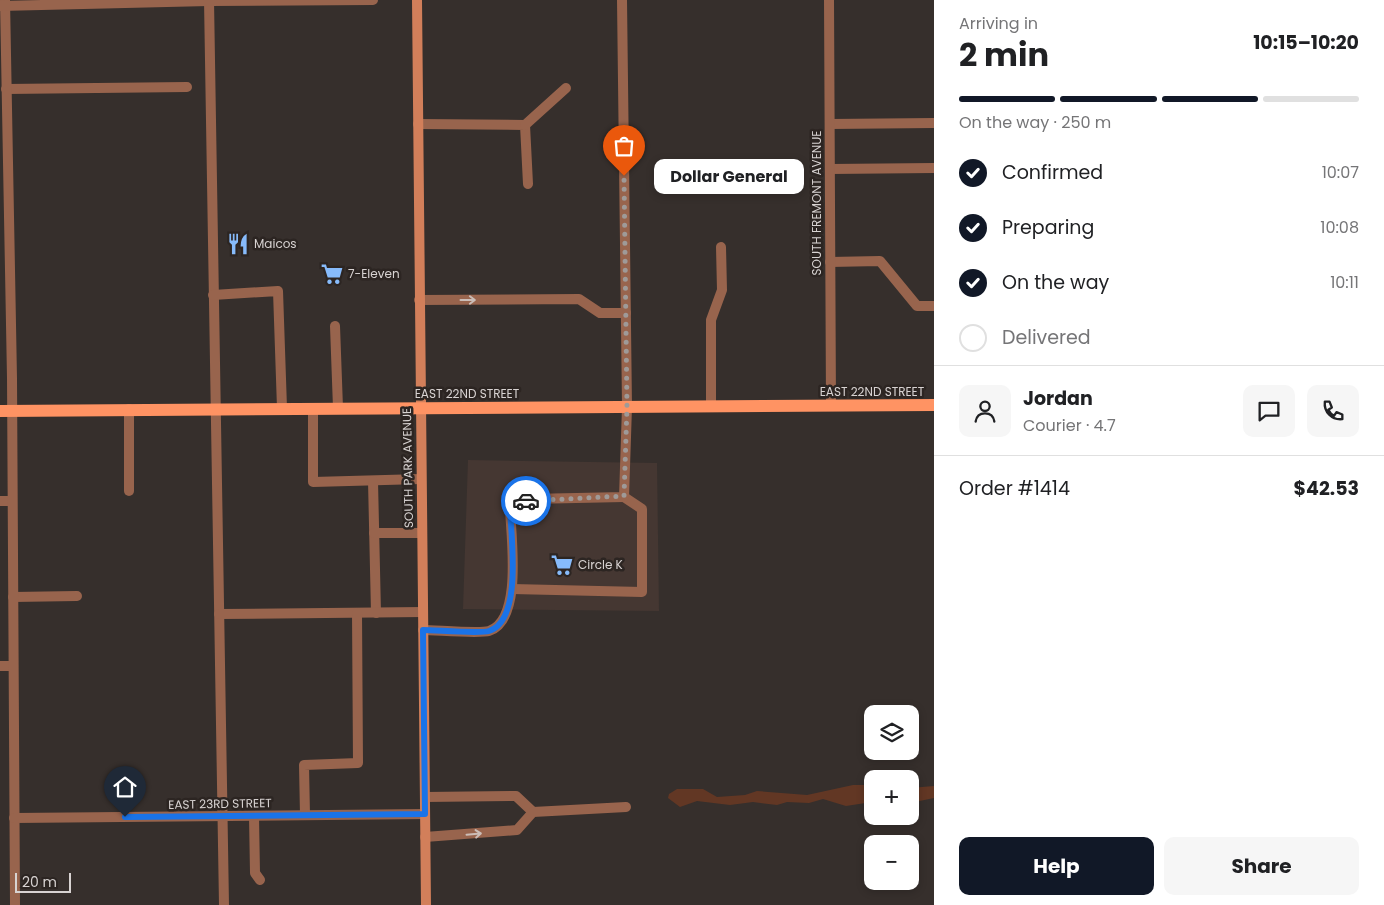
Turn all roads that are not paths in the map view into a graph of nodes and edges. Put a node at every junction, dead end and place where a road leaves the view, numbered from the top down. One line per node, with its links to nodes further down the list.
1 (209, 0): 2 (street); 6 (street); 19 (street)
2 (374, 0)
3 (417, 0): 11 (main road, SOUTH PARK AVENUE)
4 (622, 0): 22 (street)
5 (829, 0): 12 (street, SOUTH FREMONT AVENUE)
6 (3, 4): 8 (street)
7 (187, 87): 8 (street)
8 (6, 88): 34 (street)
9 (566, 88): 13 (street)
10 (934, 123): 12 (street)
11 (418, 124): 13 (street); 20 (main road, SOUTH PARK AVENUE)
12 (830, 124): 15 (street, SOUTH FREMONT AVENUE)
13 (525, 125): 16 (street)
14 (934, 168): 15 (street)
15 (830, 169): 18 (street, SOUTH FREMONT AVENUE)
16 (528, 184)
17 (721, 247): 25 (street)
18 (830, 262): 21 (street); 26 (street, SOUTH FREMONT AVENUE)
19 (213, 295): 28 (street); 29 (street)
20 (420, 300): 22 (street, one-way to 22); 32 (main road, SOUTH PARK AVENUE)
21 (934, 306)
22 (626, 313): 27 (street)
23 (335, 326): 31 (street)
24 (934, 405): 26 (main road, EAST 22ND STREET)
25 (711, 406): 26 (main road, EAST 22ND STREET); 27 (main road, EAST 22ND STREET)
26 (830, 406)
27 (627, 407): 32 (main road, EAST 22ND STREET); 38 (street)
28 (214, 408): 29 (main road, EAST 22ND STREET); 33 (main road, EAST 22ND STREET); 49 (street)
29 (282, 408): 30 (main road, EAST 22ND STREET)
30 (313, 408): 31 (main road, EAST 22ND STREET); 36 (street)
31 (338, 408): 32 (main road, EAST 22ND STREET)
32 (420, 408): 35 (main road, SOUTH PARK AVENUE)
33 (128, 409): 34 (main road, EAST 22ND STREET); 37 (street)
34 (6, 410): 40 (street)
35 (421, 479): 36 (street); 42 (main road, SOUTH PARK AVENUE)
36 (373, 481): 41 (street)
37 (129, 491)
38 (624, 496): 43 (street); 43 (street)
39 (0, 501): 40 (street)
40 (12, 501): 45 (street)
41 (374, 533): 42 (street); 47 (street)
42 (422, 533): 48 (main road, SOUTH PARK AVENUE)
43 (512, 589): 50 (street)
44 (76, 596): 45 (street)
45 (13, 597): 52 (street)
46 (357, 612): 47 (street); 49 (street); 57 (street)
47 (376, 612): 48 (street)
48 (423, 612): 50 (main road, SOUTH PARK AVENUE)
49 (219, 614): 58 (street)
50 (423, 630): 53 (main road, SOUTH PARK AVENUE)
51 (0, 666): 52 (street)
52 (13, 666): 60 (street)
53 (425, 797): 55 (street); 56 (main road, SOUTH PARK AVENUE)
54 (626, 808): 55 (street)
55 (533, 812): 61 (street, one-way to 55)
56 (425, 814): 57 (street, EAST 23RD STREET); 61 (main road, SOUTH PARK AVENUE)
57 (305, 815): 59 (street, EAST 23RD STREET)
58 (224, 816): 59 (street, EAST 23RD STREET); 60 (street, EAST 23RD STREET); 64 (street)
59 (254, 816): 62 (street)
60 (14, 818): 63 (street)
61 (425, 837): 65 (main road, SOUTH PARK AVENUE)
62 (260, 880)
63 (15, 905)
64 (224, 905)
65 (426, 905)

